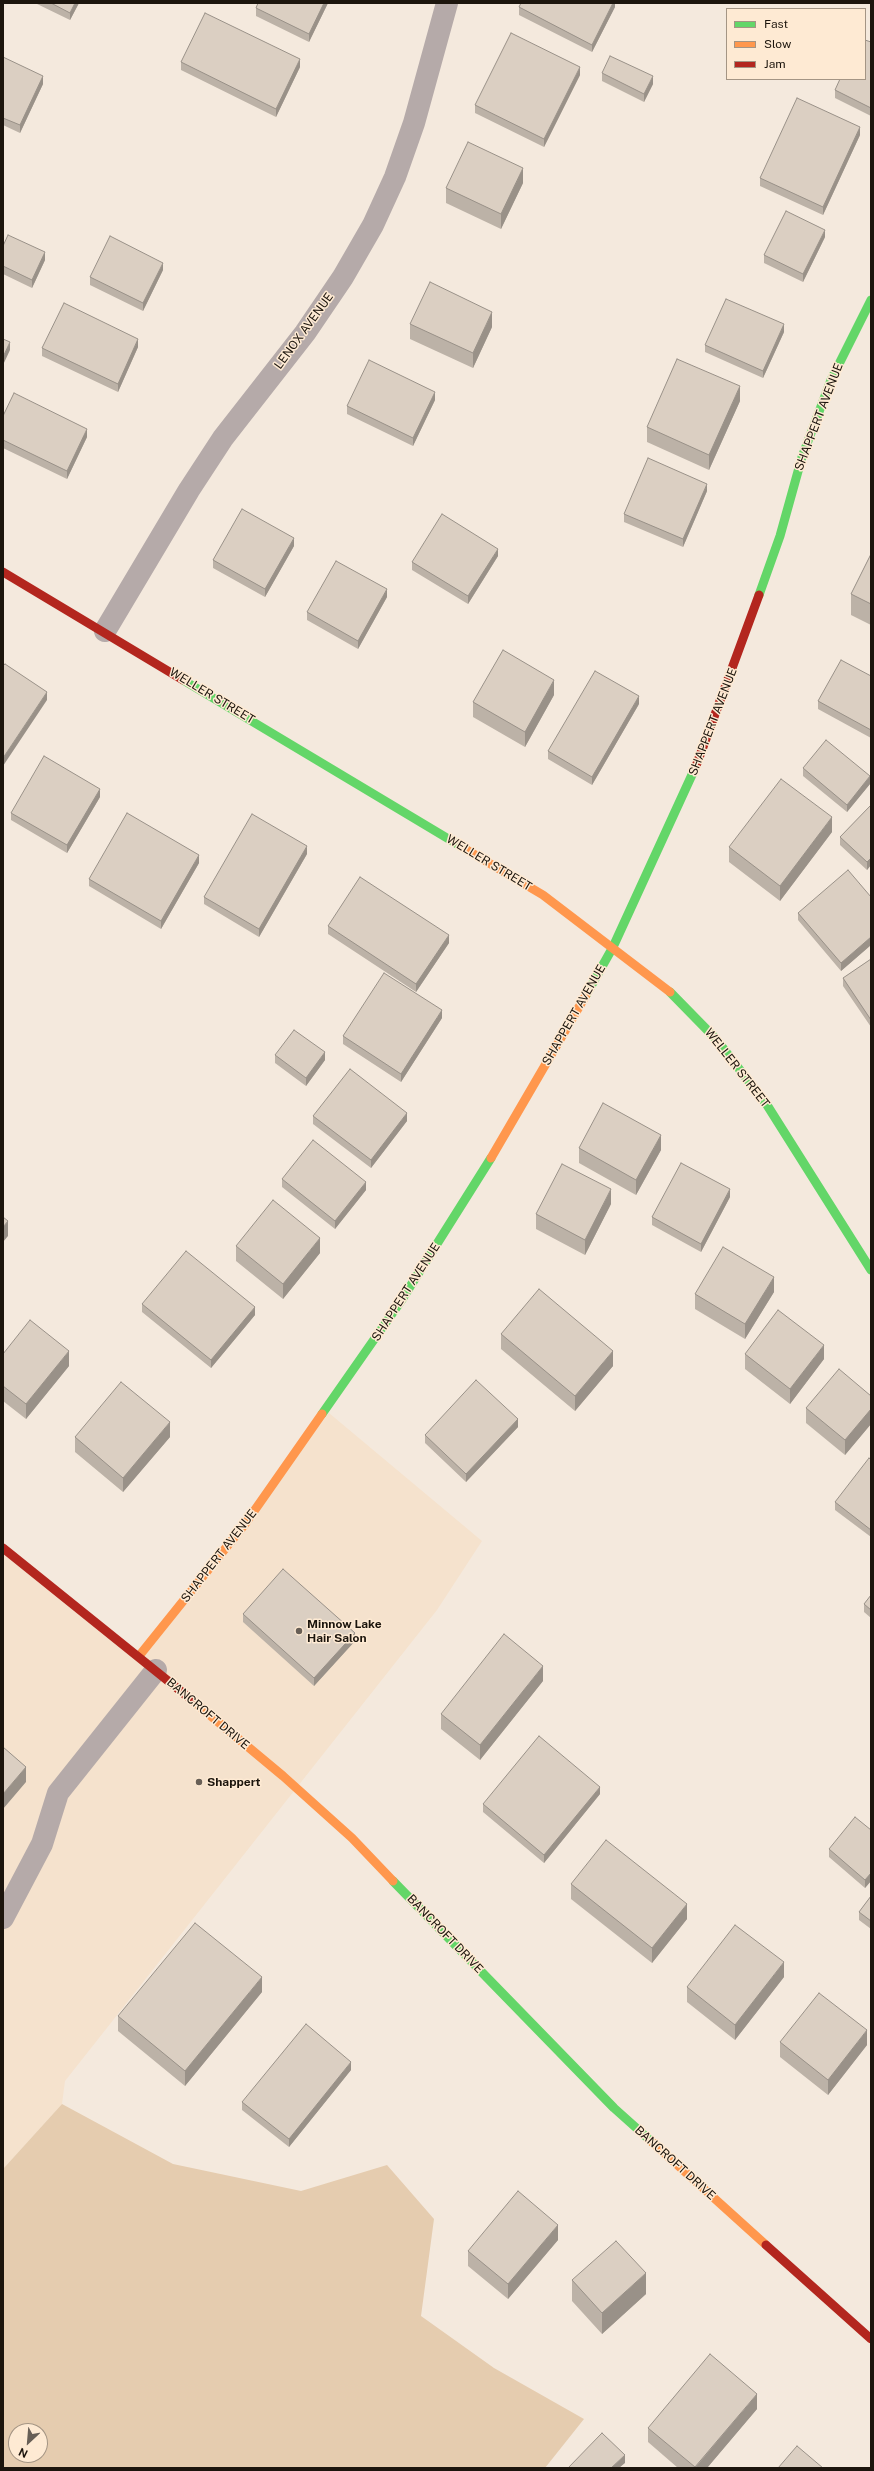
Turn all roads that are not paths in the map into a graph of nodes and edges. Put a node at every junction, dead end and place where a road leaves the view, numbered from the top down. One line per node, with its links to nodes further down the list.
1 (447, 3): 4 (street, LENOX AVENUE)
2 (871, 300): 5 (street, SHAPPERT AVENUE)
3 (3, 572): 4 (street, WELLER STREET)
4 (106, 631): 5 (street, WELLER STREET)
5 (613, 948): 6 (street, WELLER STREET); 8 (street, SHAPPERT AVENUE)
6 (871, 1270)
7 (3, 1548): 8 (street, BANCROFT DRIVE)
8 (139, 1656): 9 (street, BANCROFT DRIVE)
9 (156, 1670): 10 (street); 11 (street, BANCROFT DRIVE)
10 (3, 1918)
11 (871, 2338)

